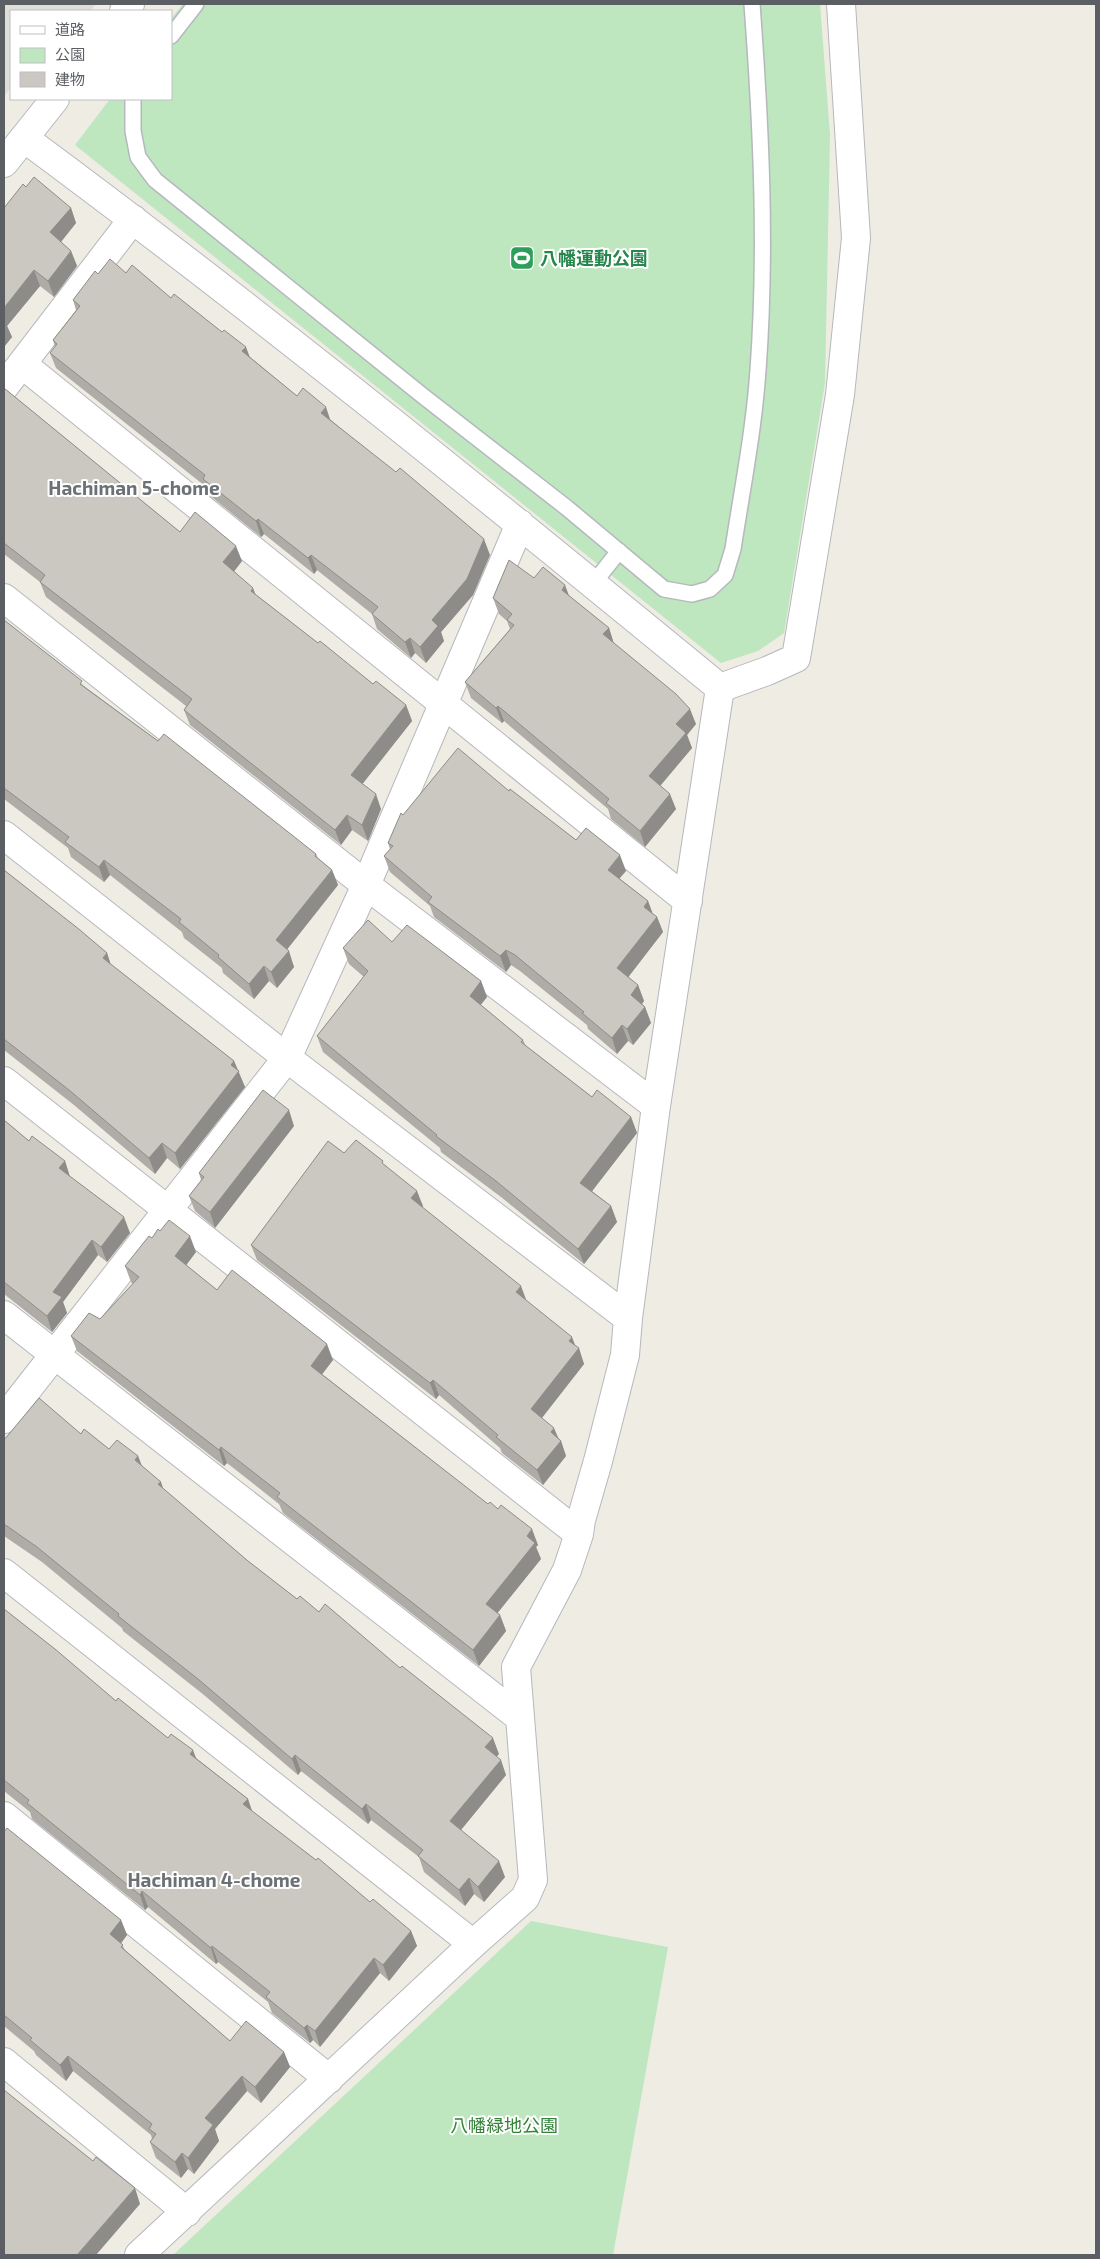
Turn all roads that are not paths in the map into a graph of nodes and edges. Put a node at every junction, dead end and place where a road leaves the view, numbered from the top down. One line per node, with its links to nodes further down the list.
1 (196, 4): 4 (lane)
2 (752, 4): 13 (lane)
3 (841, 4): 16 (street)
4 (172, 35)
5 (54, 100): 7 (street)
6 (133, 100): 13 (lane)
7 (24, 138): 8 (street); 9 (street)
8 (4, 163)
9 (134, 219): 10 (street); 12 (street)
10 (22, 364): 11 (street); 17 (street)
11 (4, 387)
12 (520, 524): 14 (street); 17 (street)
13 (619, 551): 14 (lane)
14 (593, 584): 16 (street)
15 (4, 598): 19 (street)
16 (720, 688): 20 (street)
17 (443, 705): 19 (street); 20 (street)
18 (4, 835): 21 (street)
19 (366, 885): 21 (street); 23 (street)
20 (688, 901): 23 (street)
21 (287, 1058): 24 (street); 26 (street)
22 (4, 1080): 24 (street)
23 (656, 1106): 26 (street)
24 (168, 1209): 27 (street); 29 (street)
25 (4, 1315): 27 (street)
26 (628, 1318): 29 (street)
27 (54, 1355): 28 (street); 31 (street)
28 (4, 1419)
29 (579, 1534): 31 (street)
30 (4, 1573): 33 (street)
31 (520, 1717): 33 (street)
32 (4, 1816): 35 (street)
33 (473, 1944): 35 (street)
34 (4, 2062): 36 (street)
35 (329, 2079): 36 (street)
36 (187, 2212): 37 (street)
37 (139, 2255)

